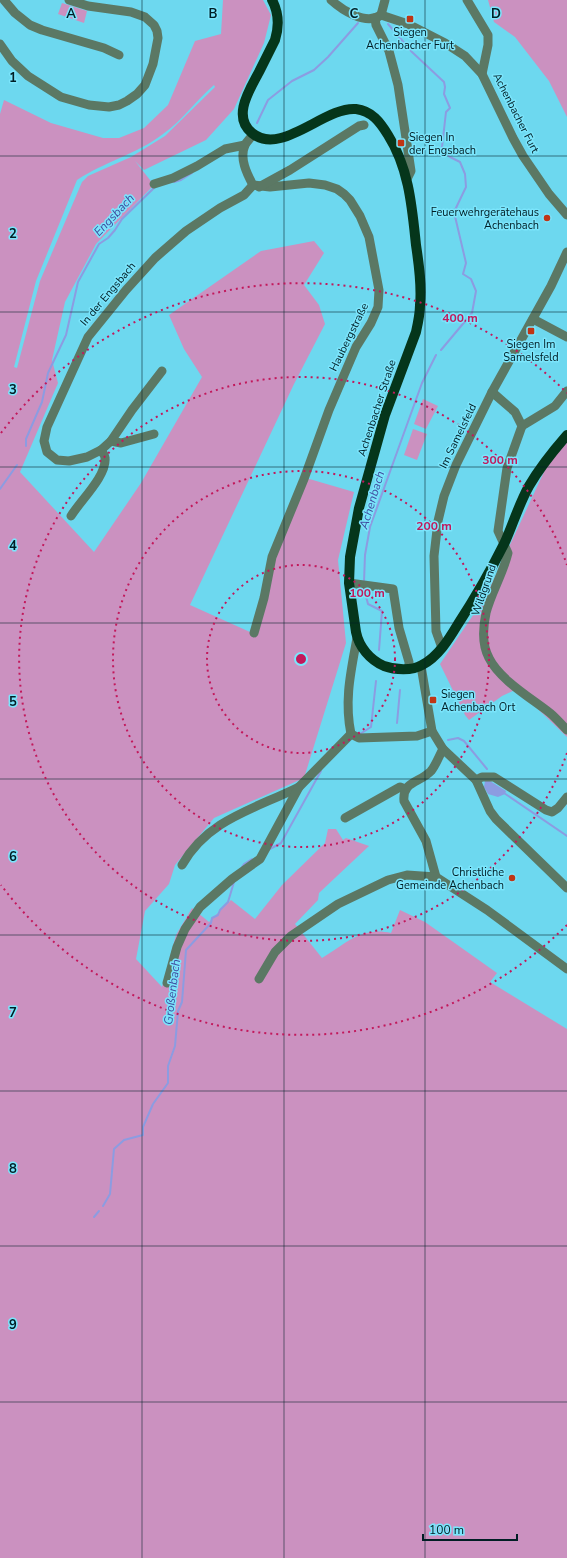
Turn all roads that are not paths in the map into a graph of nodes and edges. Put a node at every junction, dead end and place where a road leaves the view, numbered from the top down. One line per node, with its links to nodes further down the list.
1 (4, 0): 9 (street)
2 (69, 0): 8 (street)
3 (272, 0): 12 (main road)
4 (331, 0): 7 (street, Achenbacher Furt)
5 (385, 0): 7 (street)
6 (467, 0): 10 (street)
7 (378, 17): 10 (street, Achenbacher Furt); 14 (street)
8 (0, 44)
9 (119, 55)
10 (482, 74): 17 (street, Achenbacher Furt)
11 (364, 125): 16 (street, In der Engsbach)
12 (253, 134): 13 (street); 14 (main road, Achenbacher Straße)
13 (245, 146): 15 (street); 16 (street)
14 (407, 179): 31 (main road, Achenbacher Straße)
15 (154, 184)
16 (256, 186): 28 (street, In der Engsbach); 32 (street, Haubergstraße)
17 (567, 215)
18 (567, 252): 19 (street, Im Samelsfeld)
19 (532, 319): 20 (street); 23 (street, Im Samelsfeld)
20 (567, 337)
21 (162, 371): 27 (street, In der Engsbach)
22 (567, 391): 24 (street)
23 (492, 392): 24 (street); 34 (street, Im Samelsfeld)
24 (522, 426): 30 (street, Wildgrund)
25 (154, 434): 27 (street)
26 (567, 435): 30 (main road, Achenbacher Straße)
27 (110, 441): 28 (street, In der Engsbach)
28 (101, 450): 29 (street)
29 (70, 516)
30 (504, 543): 34 (main road, Achenbacher Straße); 37 (street, Wildgrund)
31 (349, 583): 33 (main road, Achenbacher Straße); 36 (street)
32 (254, 633)
33 (357, 638): 36 (main road, Achenbacher Straße); 39 (street)
34 (442, 648): 35 (main road, Achenbacher Straße)
35 (421, 666): 36 (main road, Achenbacher Straße); 38 (street)
36 (409, 669)
37 (567, 730)
38 (432, 731): 39 (street); 40 (street)
39 (351, 734): 42 (street)
40 (443, 749): 41 (street); 43 (street)
41 (476, 780): 44 (street); 48 (street)
42 (299, 787): 46 (street); 51 (street)
43 (405, 788): 45 (street); 47 (street)
44 (567, 797)
45 (345, 818)
46 (182, 865)
47 (436, 877): 49 (street); 50 (street)
48 (567, 888)
49 (567, 970)
50 (259, 979)
51 (166, 983)

